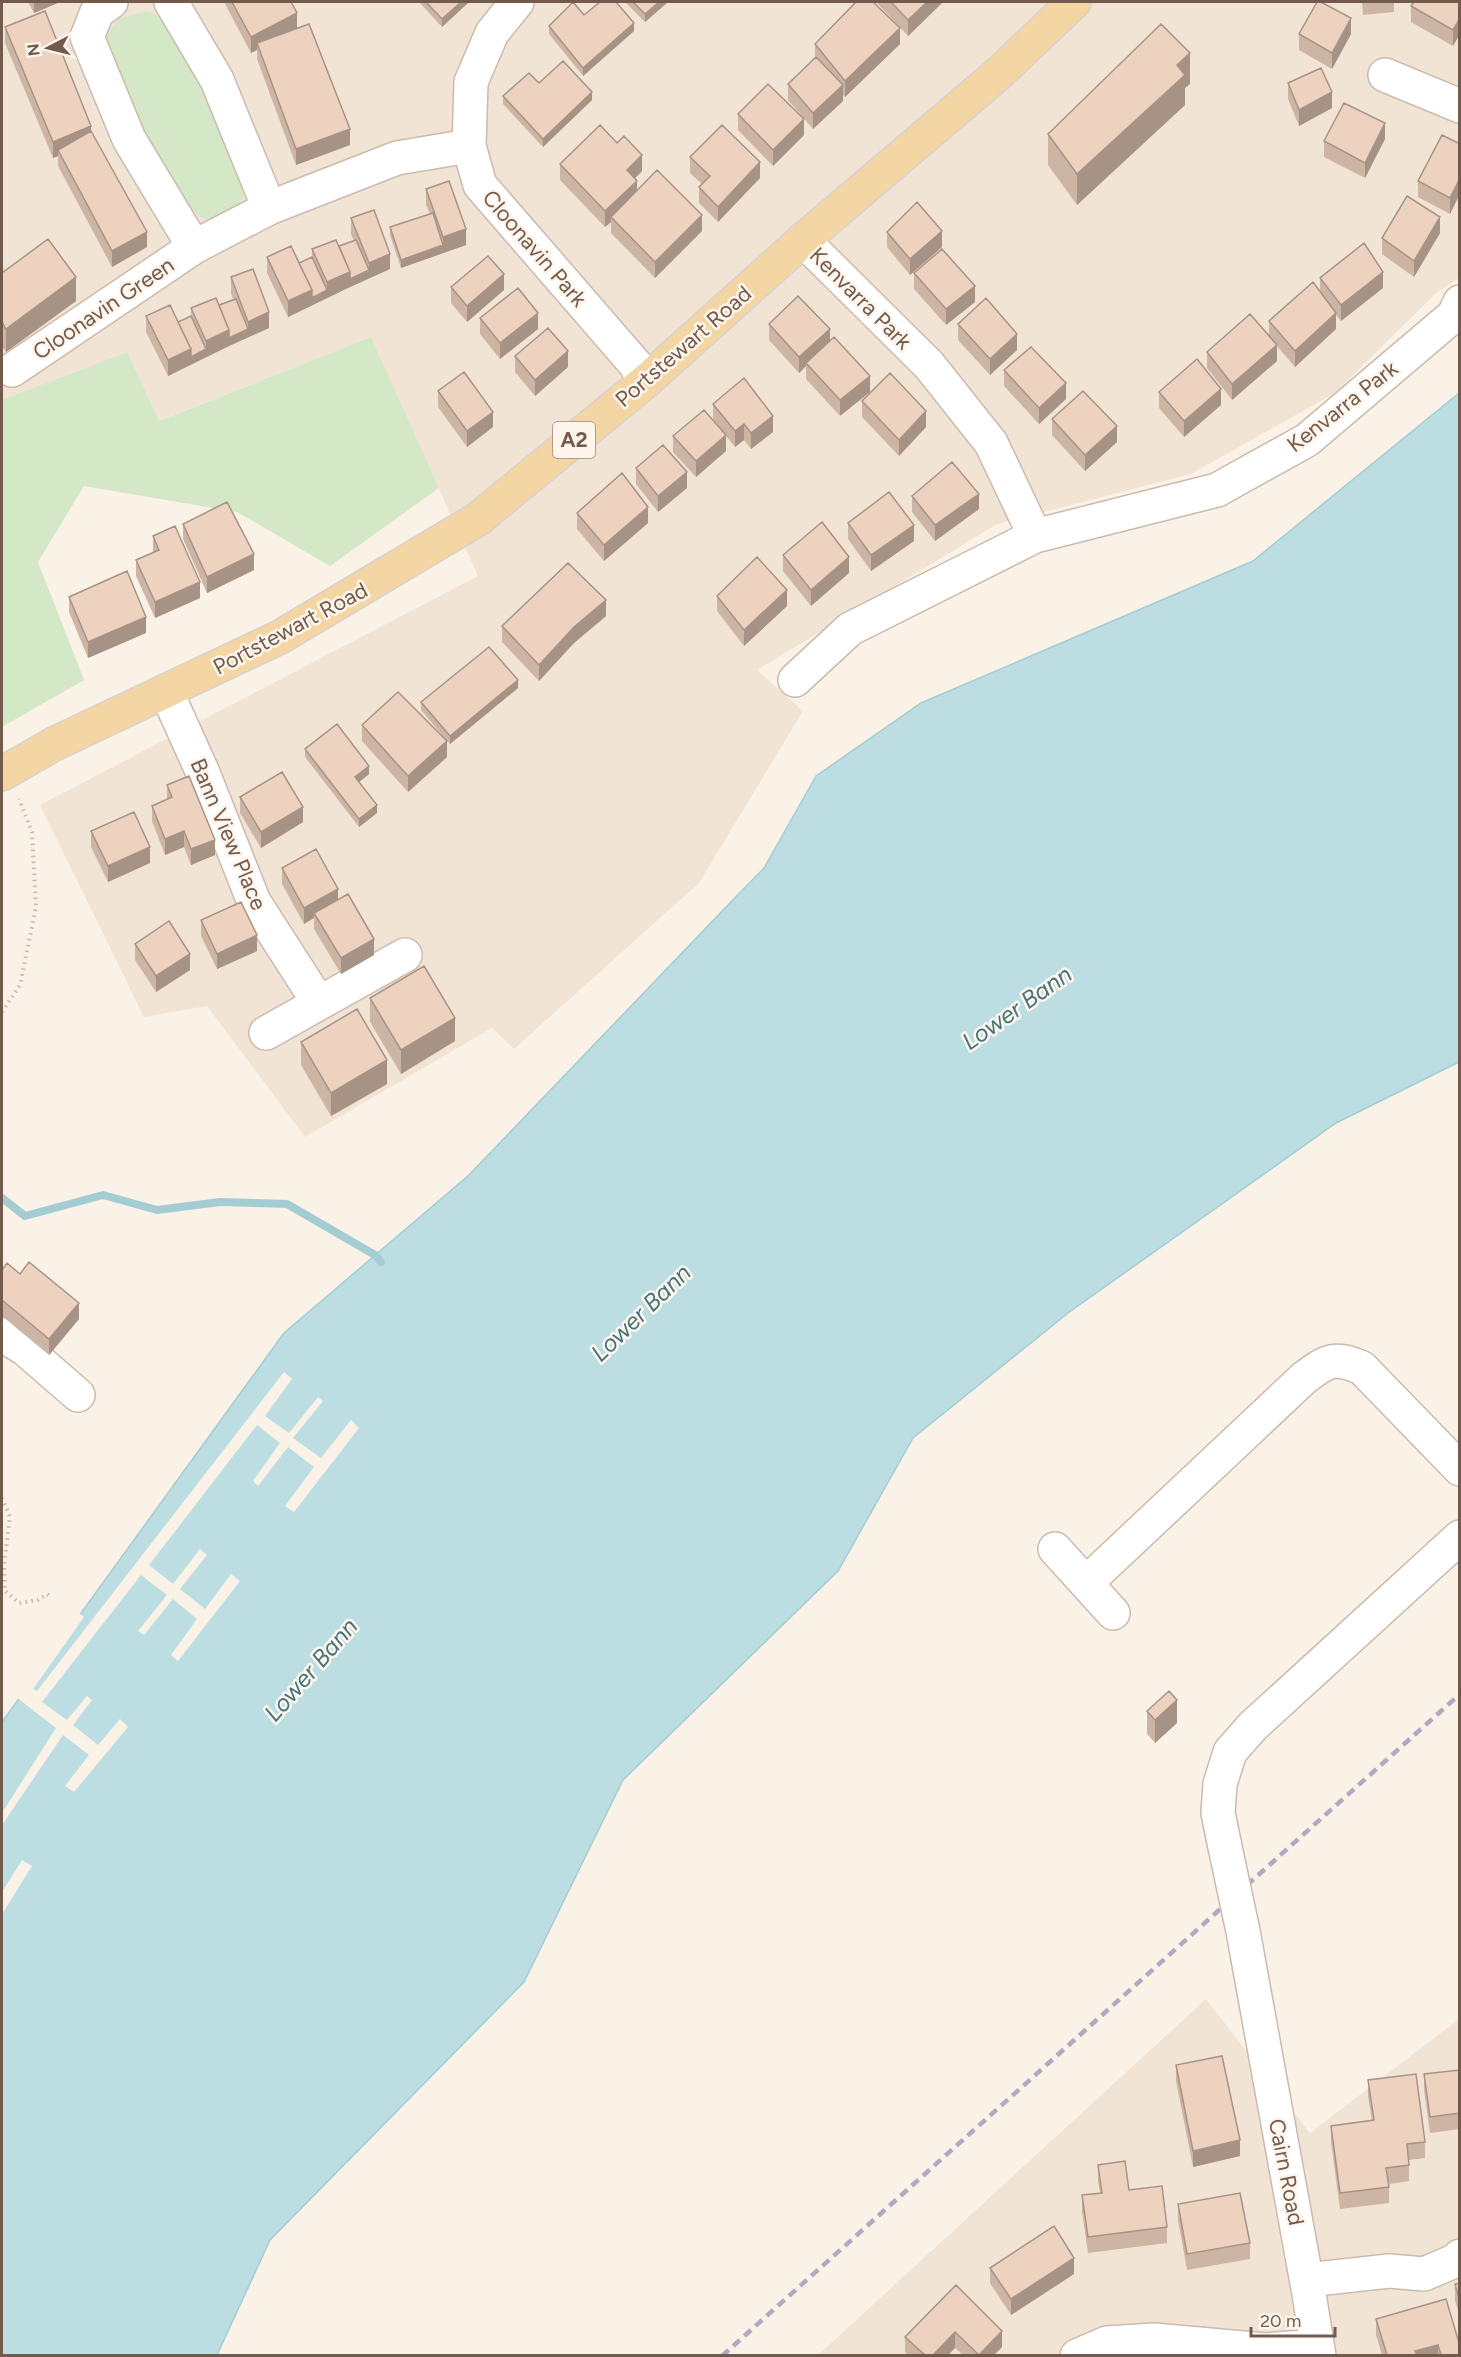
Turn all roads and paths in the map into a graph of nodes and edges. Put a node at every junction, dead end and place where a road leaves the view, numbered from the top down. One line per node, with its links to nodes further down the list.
1 (111, 2): 10 (street, Cloonavin Green)
2 (171, 2): 8 (street)
3 (517, 2): 7 (street, Cloonavin Park)
4 (1074, 2): 9 (main road, Portstewart Road / A2)
5 (1385, 75): 6 (street)
6 (1460, 106)
7 (469, 146): 8 (street, Cloonavin Green); 13 (street, Cloonavin Park)
8 (269, 208): 10 (street, Cloonavin Green)
9 (803, 240): 13 (main road, Portstewart Road / A2); 14 (street, Kenvarra Park)
10 (194, 247): 12 (street, Cloonavin Green)
11 (1460, 302): 14 (street, Kenvarra Park)
12 (12, 370)
13 (646, 381): 16 (main road, Portstewart Road / A2)
14 (1035, 536): 15 (street, Kenvarra Park)
15 (795, 680)
16 (166, 691): 17 (main road, Portstewart Road / A2); 19 (street, Bann View Place)
17 (4, 772): 20 (path)
18 (405, 955): 19 (street)
19 (319, 1003): 21 (street)
20 (2, 1012)
21 (266, 1033)
22 (2, 1335): 23 (street)
23 (78, 1395)
24 (1460, 1469): 28 (street)
25 (2, 1498): 29 (path)
26 (1460, 1537): 32 (street, Cairn Road, bridge)
27 (1055, 1549): 28 (street)
28 (1086, 1583): 30 (street)
29 (52, 1598)
30 (1113, 1613)
31 (1460, 2256): 32 (street)
32 (1307, 2280): 33 (street, Cairn Road)
33 (1318, 2351): 34 (street)
34 (1077, 2355)

